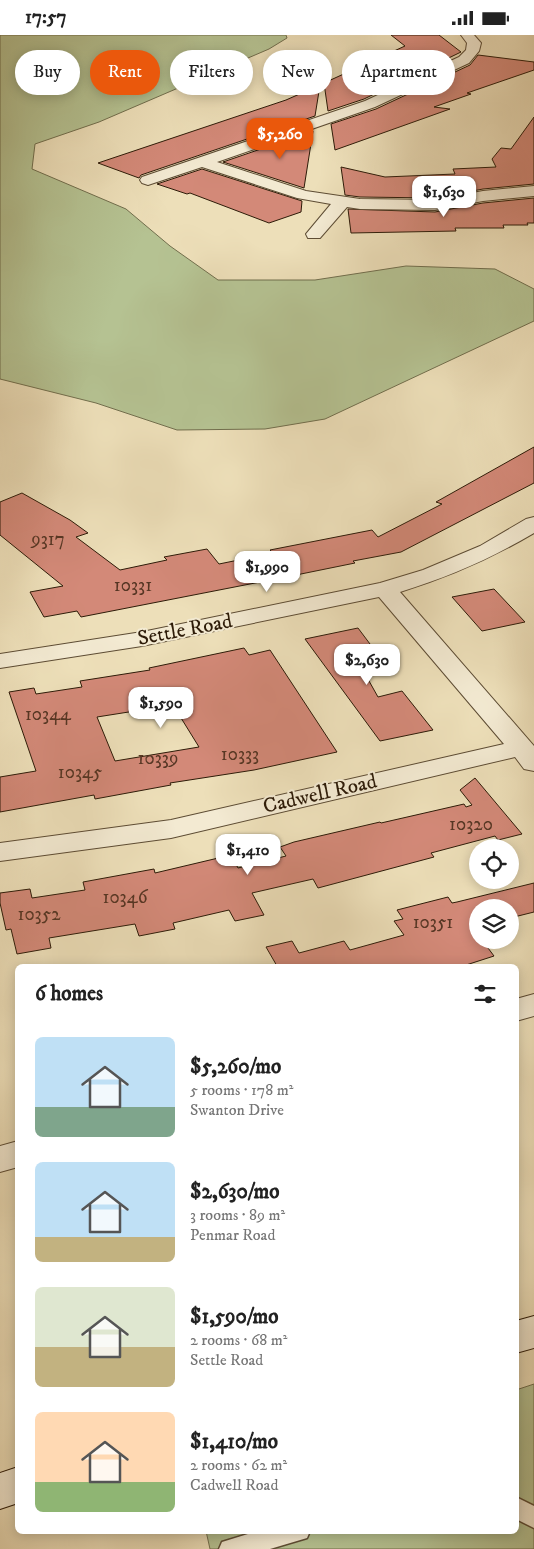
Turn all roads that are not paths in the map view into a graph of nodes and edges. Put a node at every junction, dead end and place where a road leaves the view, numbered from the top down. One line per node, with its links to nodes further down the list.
1 (467, 35): 2 (street)
2 (203, 162): 3 (street); 5 (street)
3 (148, 181)
4 (534, 191): 5 (street)
5 (342, 202): 6 (street)
6 (314, 234)
7 (534, 524): 8 (street, Settle Road)
8 (385, 589): 9 (street, Settle Road); 10 (street)
9 (0, 661)
10 (528, 755): 11 (street, Cadwell Road)
11 (0, 852)
12 (534, 1005): 13 (street)
13 (519, 1009)
14 (15, 1155): 15 (street)
15 (0, 1159)
16 (534, 1332): 17 (street)
17 (519, 1336)
18 (15, 1486): 19 (street)
19 (0, 1491)
20 (519, 1509): 21 (lane)
21 (534, 1517)
22 (288, 1534): 23 (lane)
23 (230, 1549)

